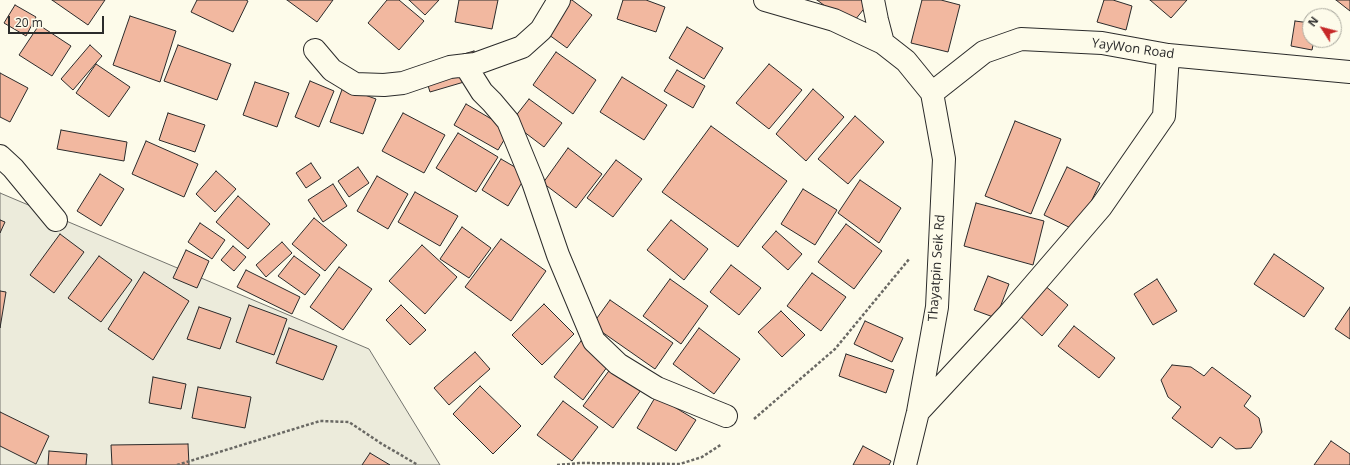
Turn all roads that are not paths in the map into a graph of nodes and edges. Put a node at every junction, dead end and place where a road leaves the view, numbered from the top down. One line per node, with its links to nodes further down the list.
1 (559, 0): 7 (street)
2 (874, 0): 4 (street)
3 (778, 2): 4 (street)
4 (883, 43): 9 (street)
5 (315, 50): 7 (street)
6 (1168, 55): 8 (street, YayWon Road); 9 (street, YayWon Road); 12 (street)
7 (465, 65): 13 (street)
8 (1350, 72)
9 (932, 93): 12 (street, Thayatpin Seik Rd)
10 (0, 156): 11 (street)
11 (56, 220)
12 (918, 412): 14 (street, Thayatpin Seik Rd)
13 (726, 416)
14 (905, 465)

